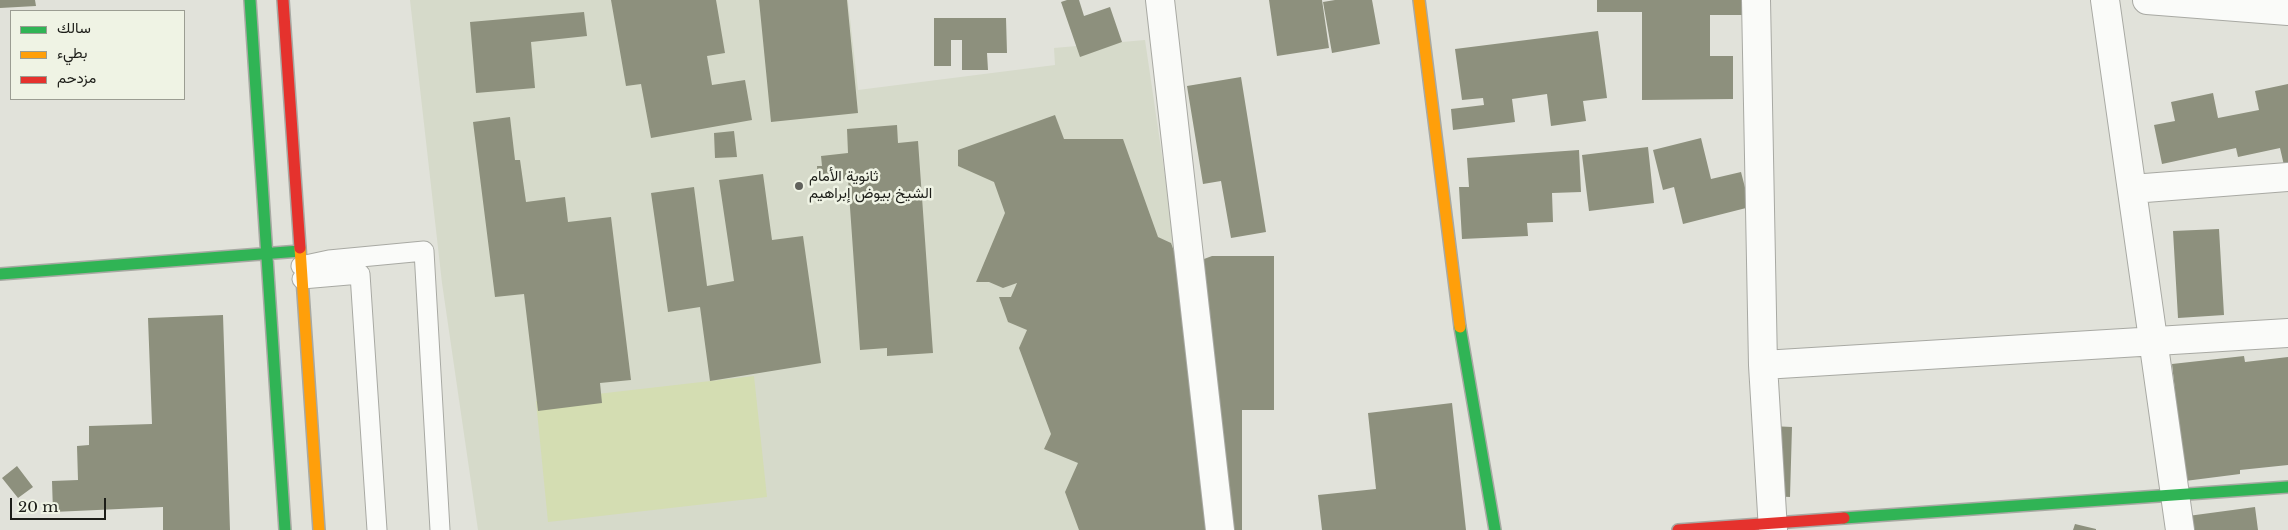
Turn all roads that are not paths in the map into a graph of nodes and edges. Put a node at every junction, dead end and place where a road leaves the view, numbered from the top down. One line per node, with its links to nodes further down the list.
1 (250, 0): 12 (street)
2 (282, 0): 13 (street)
3 (1160, 0): 25 (street)
4 (1419, 0): 26 (street)
5 (1756, 0): 17 (street)
6 (2105, 0): 11 (street)
7 (2147, 0): 8 (street)
8 (2258, 5): 9 (street)
9 (2288, 12)
10 (2288, 177): 11 (street)
11 (2132, 189): 16 (street)
12 (268, 254): 13 (street); 14 (street); 21 (street)
13 (301, 265): 22 (street); 23 (lane); 24 (lane)
14 (0, 274)
15 (2288, 333): 16 (street)
16 (2153, 341): 17 (street); 19 (street)
17 (1763, 365): 20 (street)
18 (2288, 487): 19 (street)
19 (2175, 495): 20 (street); 28 (street)
20 (1773, 527): 27 (street)
21 (285, 530)
22 (319, 530)
23 (377, 530)
24 (440, 530)
25 (1220, 530)
26 (1495, 530)
27 (1678, 530)
28 (2180, 530)

